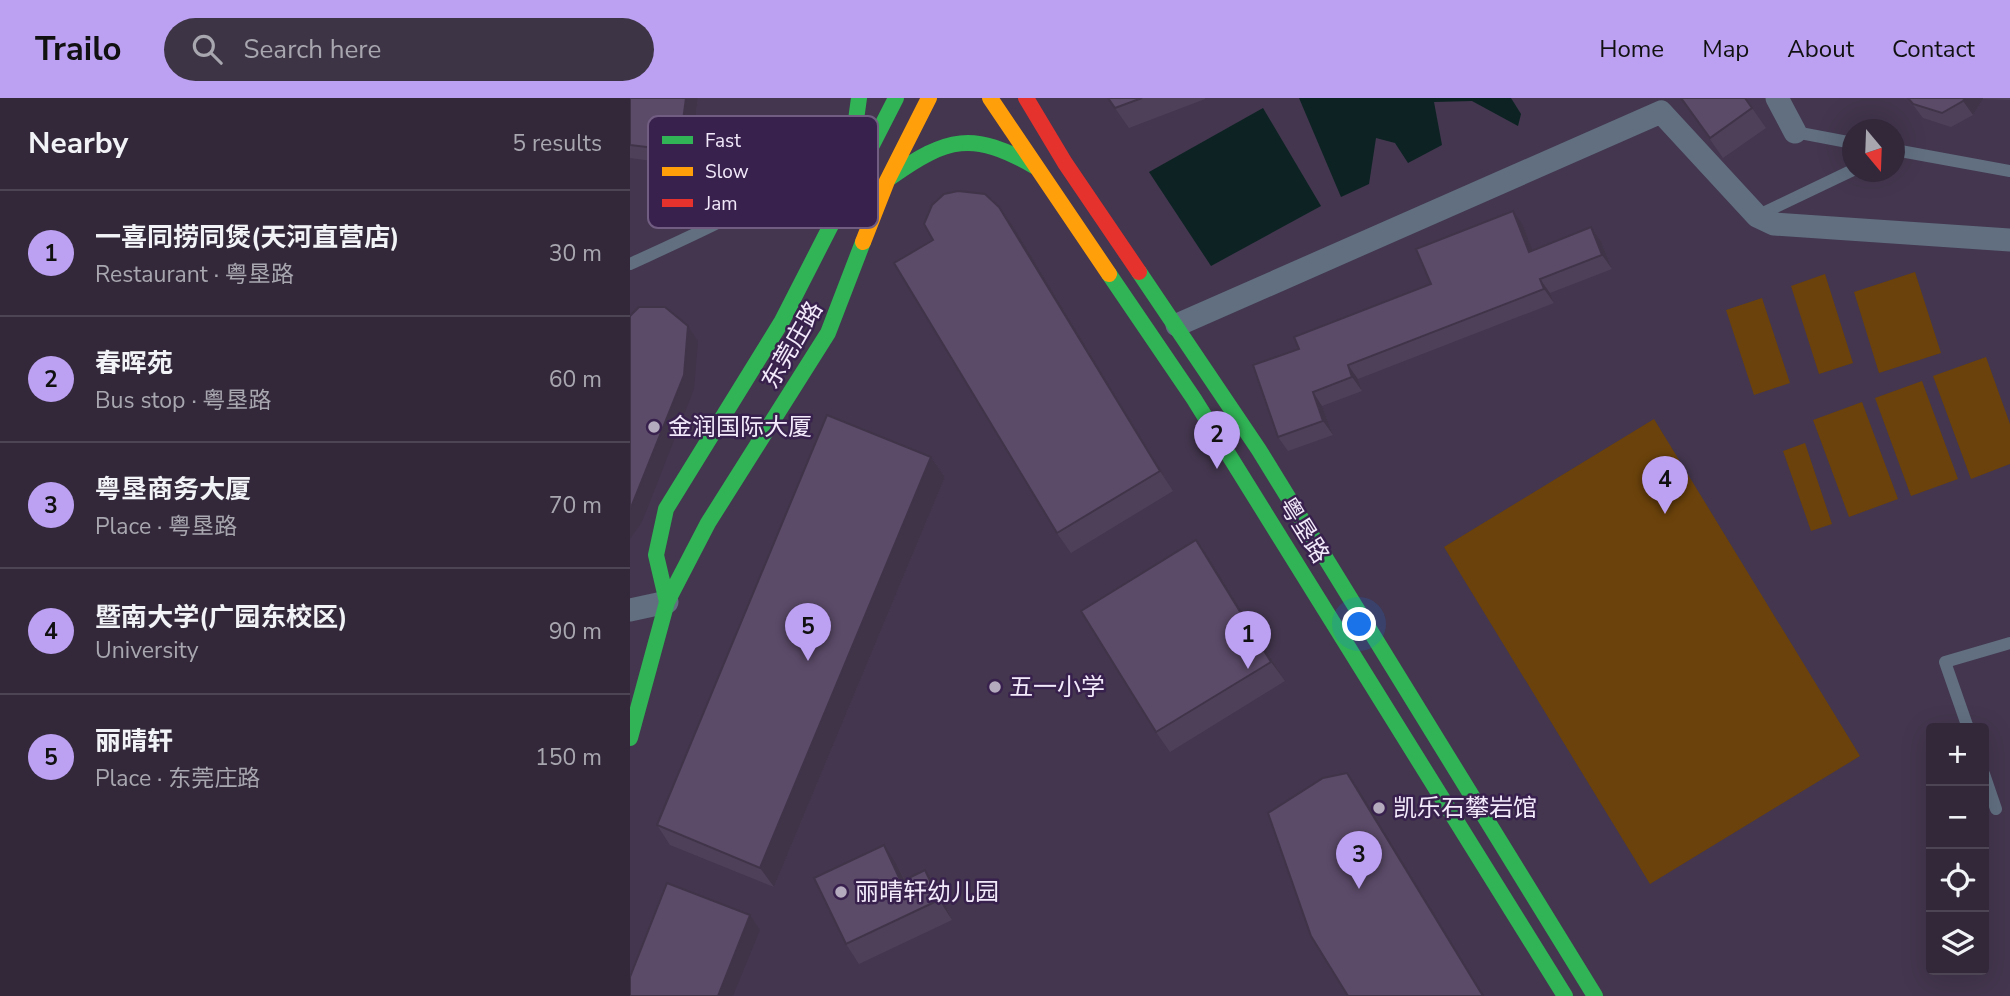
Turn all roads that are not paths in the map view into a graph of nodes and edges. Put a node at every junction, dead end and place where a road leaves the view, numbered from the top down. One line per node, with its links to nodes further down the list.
1 (859, 98): 8 (main road)
2 (896, 98): 10 (main road, 东莞庄路)
3 (929, 98): 16 (main road, 东莞庄路)
4 (990, 98): 13 (main road, 粤垦路)
5 (1026, 98): 24 (main road, 粤垦路)
6 (1777, 98): 9 (street)
7 (1657, 105): 18 (street); 24 (street)
8 (857, 116)
9 (1795, 132): 11 (lane)
10 (878, 133)
11 (1842, 140)
12 (1905, 152): 14 (lane)
13 (1037, 168): 16 (main road); 32 (main road, 粤垦路)
14 (2010, 171)
15 (1842, 175): 18 (lane)
16 (887, 181): 17 (main road, 东莞庄路)
17 (878, 204)
18 (1757, 216): 22 (street)
19 (707, 228): 23 (lane)
20 (829, 228): 25 (main road, 东莞庄路)
21 (869, 228): 25 (main road, 东莞庄路)
22 (2010, 240)
23 (630, 264)
24 (1177, 325): 33 (main road, 粤垦路)
25 (667, 602): 26 (street); 29 (main road, 东莞庄路)
26 (630, 610)
27 (2010, 643): 28 (lane)
28 (1966, 723)
29 (630, 738)
30 (1988, 786): 31 (lane)
31 (1996, 809)
32 (1565, 996)
33 (1595, 996)

